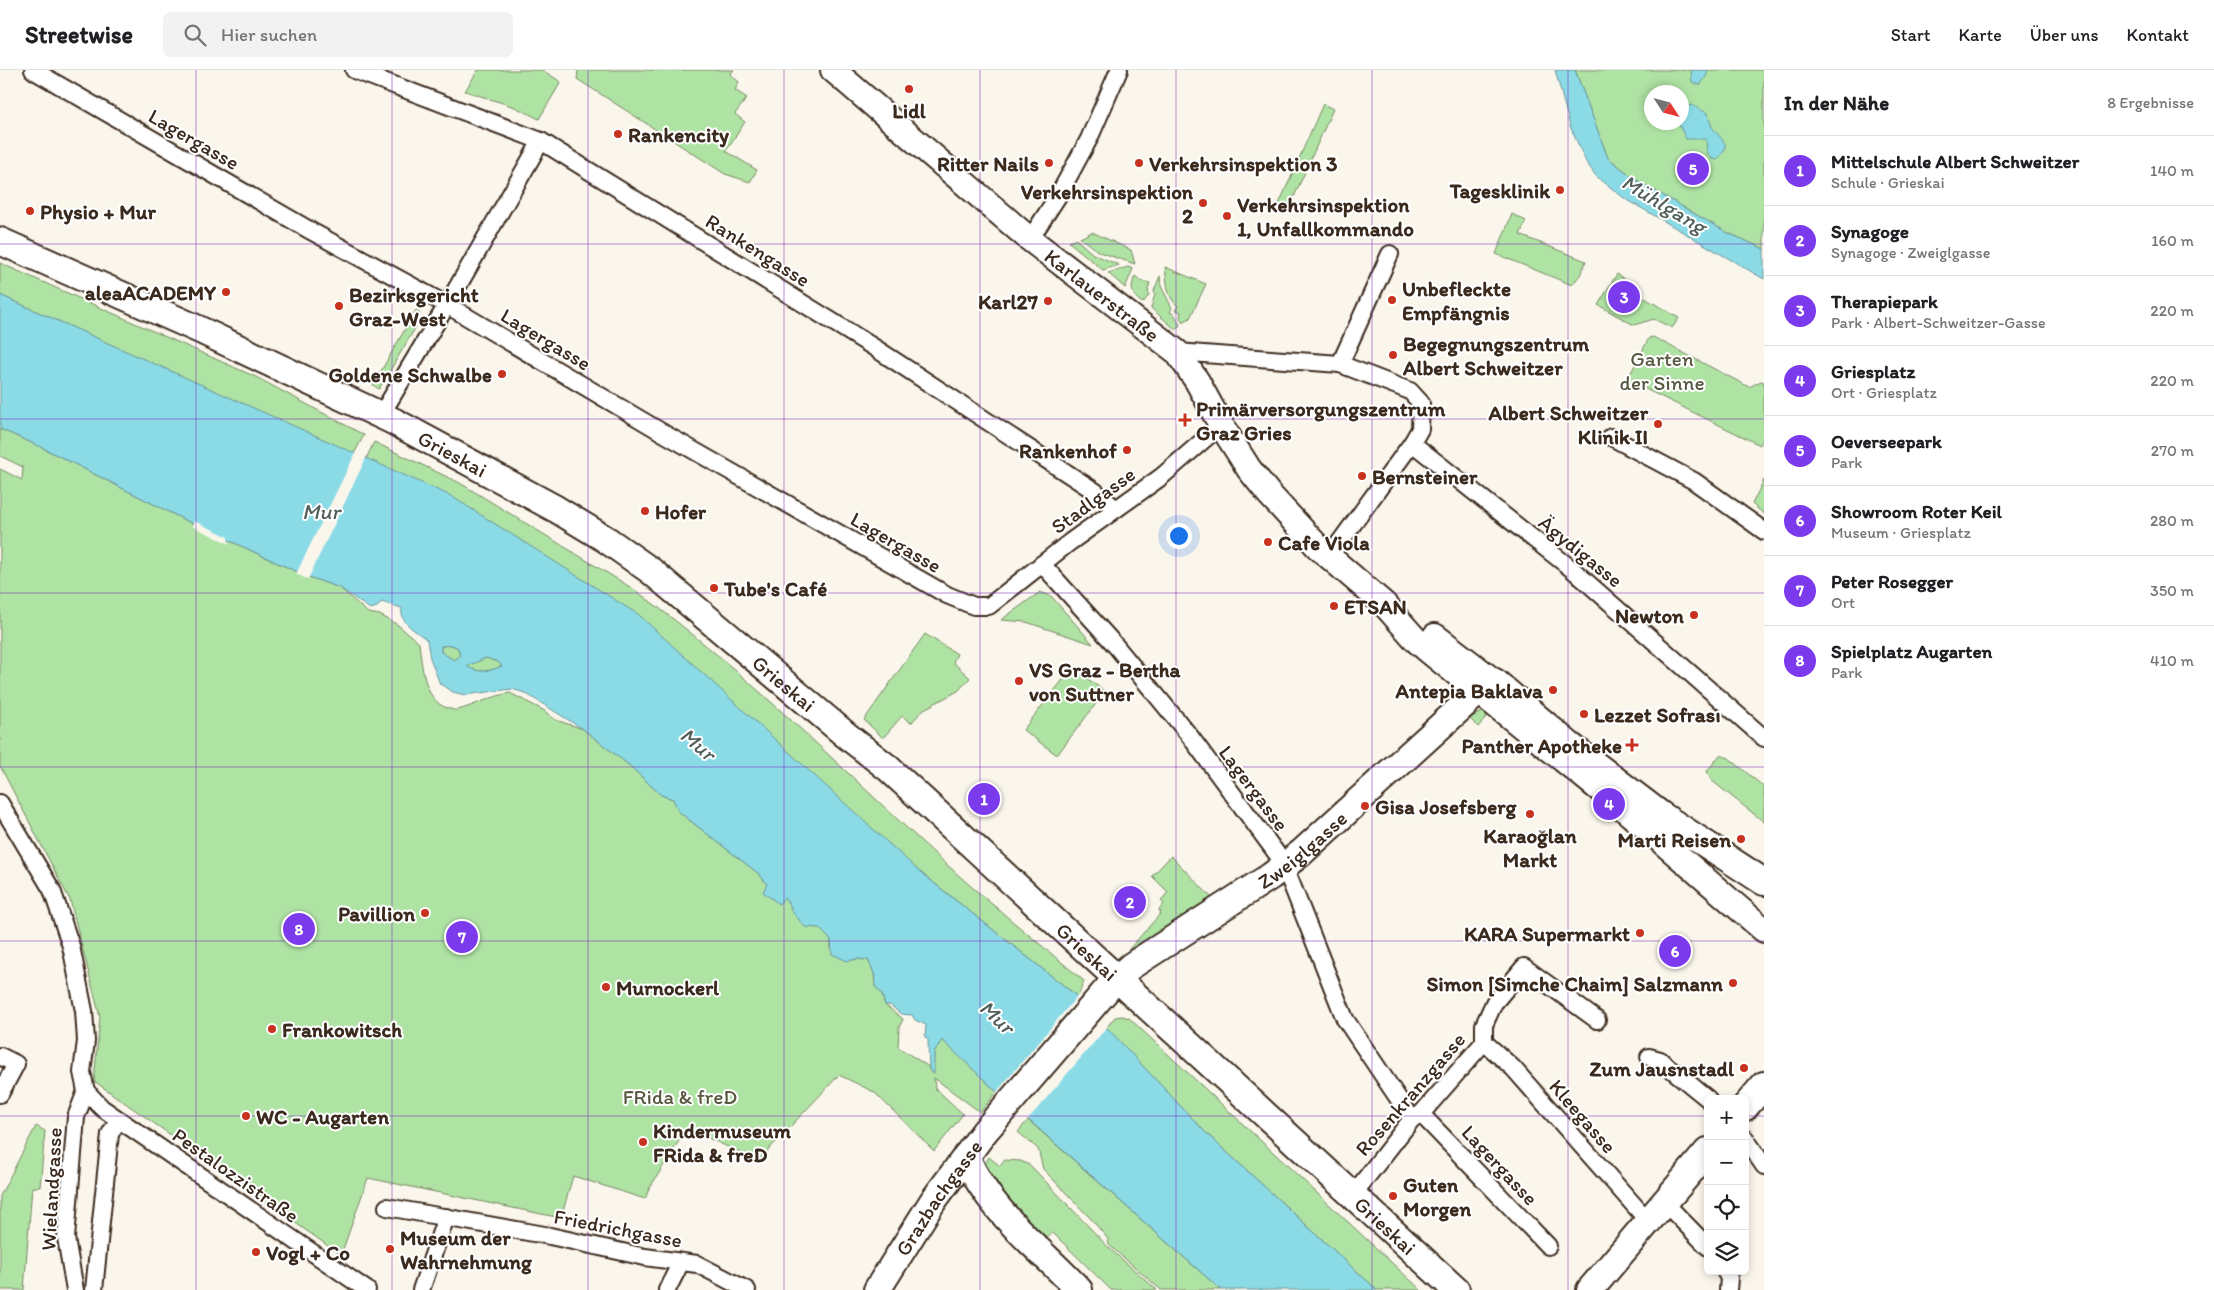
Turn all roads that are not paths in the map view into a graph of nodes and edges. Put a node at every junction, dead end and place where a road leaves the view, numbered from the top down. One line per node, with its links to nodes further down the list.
1 (33, 70): 5 (street, Lagergasse)
2 (354, 70): 6 (street, Rankengasse)
3 (833, 70): 7 (main road, Karlauerstraße)
4 (1119, 70): 7 (street)
5 (54, 75): 10 (street, Lagergasse)
6 (541, 141): 10 (street); 17 (street, Rankengasse)
7 (1030, 239): 11 (main road, Karlauerstraße)
8 (0, 241): 13 (main road, Grieskai)
9 (1390, 254): 12 (street)
10 (447, 305): 13 (street); 22 (street, Lagergasse)
11 (1177, 352): 12 (street); 14 (main road, Karlauerstraße)
12 (1340, 364): 16 (street)
13 (381, 415): 31 (main road, Grieskai)
14 (1220, 425): 17 (street, Stadlgasse); 19 (main road, Karlauerstraße)
15 (1611, 437): 18 (street)
16 (1412, 444): 19 (street); 26 (street, Ägydigasse)
17 (1116, 509): 20 (street, Stadlgasse)
18 (1764, 531)
19 (1329, 557): 21 (main road, Karlauerstraße)
20 (1042, 564): 22 (street, Stadlgasse); 28 (street, Lagergasse)
21 (1384, 604): 23 (main road); 24 (main road)
22 (988, 606)
23 (1430, 652): 24 (main road); 25 (main road)
24 (1486, 687): 25 (main road, Zweiglgasse); 29 (main road); 30 (main road)
25 (1458, 710): 28 (main road, Zweiglgasse)
26 (1764, 738)
27 (0, 803): 38 (street)
28 (1284, 865): 31 (main road, Zweiglgasse); 42 (street, Lagergasse)
29 (1764, 882)
30 (1764, 930)
31 (1116, 979): 32 (main road, Zweiglgasse); 48 (main road, Grieskai)
32 (1097, 1001): 45 (main road, Grazbachgasse)
33 (1597, 1020): 34 (street, Rosenkranzgasse)
34 (1484, 1042): 42 (street, Rosenkranzgasse); 52 (street, Kleegasse)
35 (0, 1056): 39 (street)
36 (1649, 1057): 40 (street)
37 (1764, 1085): 41 (main road)
38 (86, 1091): 43 (street, Pestalozzistraße); 57 (street, Wielandgasse)
39 (0, 1094)
40 (1704, 1096)
41 (1749, 1102)
42 (1417, 1116): 48 (street, Rosenkranzgasse); 54 (street, Lagergasse)
43 (118, 1120): 58 (street); 59 (street, Pestalozzistraße)
44 (1746, 1140): 47 (street)
45 (966, 1156): 63 (main road, Grazbachgasse); 64 (main road)
46 (1704, 1156): 49 (main road)
47 (1764, 1166)
48 (1352, 1196): 65 (main road, Grieskai)
49 (1664, 1202): 52 (main road); 53 (street)
50 (387, 1207): 51 (street, Friedrichgasse)
51 (446, 1217): 55 (street, Friedrichgasse); 60 (street)
52 (1648, 1221): 66 (main road)
53 (1704, 1243)
54 (1548, 1246)
55 (681, 1262): 61 (street); 62 (street, Friedrichgasse)
56 (1728, 1275): 67 (street)
57 (75, 1290)
58 (94, 1290)
59 (367, 1290)
60 (421, 1290)
61 (667, 1290)
62 (746, 1290)
63 (877, 1290)
64 (1079, 1290)
65 (1456, 1290)
66 (1590, 1290)
67 (1728, 1290)

